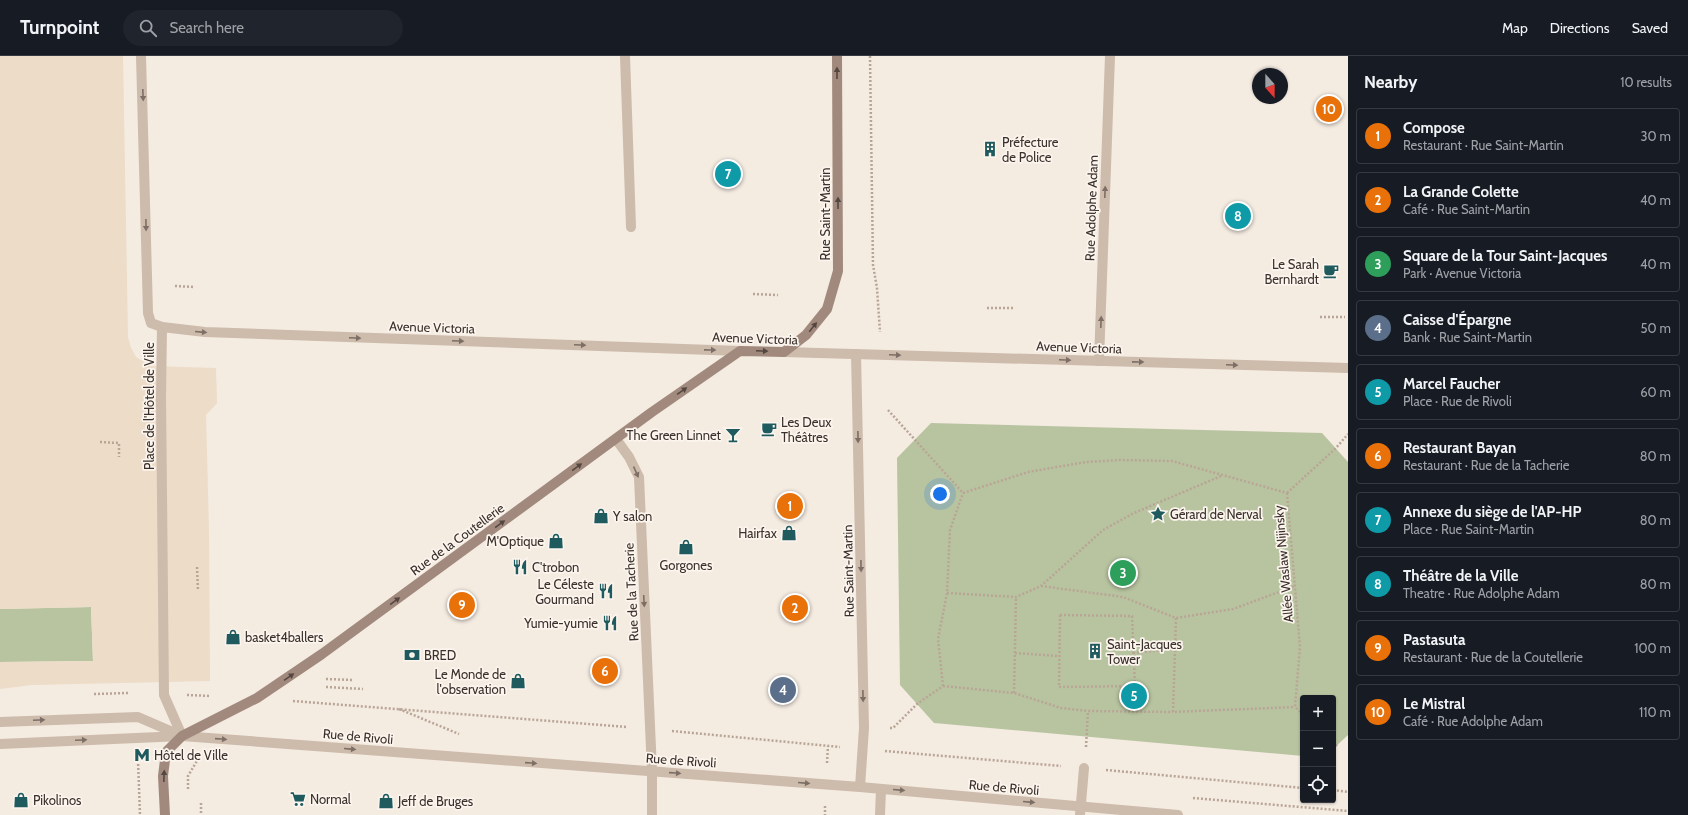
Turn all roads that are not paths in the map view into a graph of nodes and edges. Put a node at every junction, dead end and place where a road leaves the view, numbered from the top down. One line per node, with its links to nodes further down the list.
1 (141, 56): 6 (street, Place de l'Hôtel de Ville, one-way to 6)
2 (625, 56): 5 (street)
3 (837, 56): 8 (main road, Rue Saint-Martin, one-way to 3)
4 (1110, 56): 10 (street, Rue Adolphe Adam, one-way to 4)
5 (631, 227)
6 (162, 327): 7 (street, Avenue Victoria, one-way to 7); 14 (street, Place de l'Hôtel de Ville)
7 (740, 351): 8 (main road, Avenue Victoria, one-way to 8); 12 (main road, Rue de la Coutellerie, one-way to 7)
8 (784, 352): 9 (street, Avenue Victoria)
9 (856, 354): 10 (street, Avenue Victoria, one-way to 10); 18 (street, Rue Saint-Martin, one-way to 18)
10 (1099, 361): 11 (street, Avenue Victoria, one-way to 11)
11 (1348, 368)
12 (616, 439): 14 (main road, Rue de la Coutellerie, one-way to 12); 17 (street, Rue de la Tacherie, one-way to 17)
13 (0, 722): 14 (street, Rue de Rivoli, one-way to 14)
14 (182, 736): 15 (street, Rue de Rivoli, one-way to 14); 17 (street, Rue de Rivoli, one-way to 17); 21 (main road, Rue de la Coutellerie, one-way to 14)
15 (0, 744)
16 (1084, 768): 20 (street)
17 (652, 771): 18 (street, Rue de Rivoli, one-way to 18); 22 (street, Rue de la Tacherie)
18 (860, 787): 19 (street, Rue de Rivoli)
19 (881, 789): 20 (street, Rue de Rivoli, one-way to 20); 23 (street)
20 (1080, 811): 24 (street, Rue de Rivoli)
21 (164, 815)
22 (652, 815)
23 (880, 815)
24 (1178, 815)

